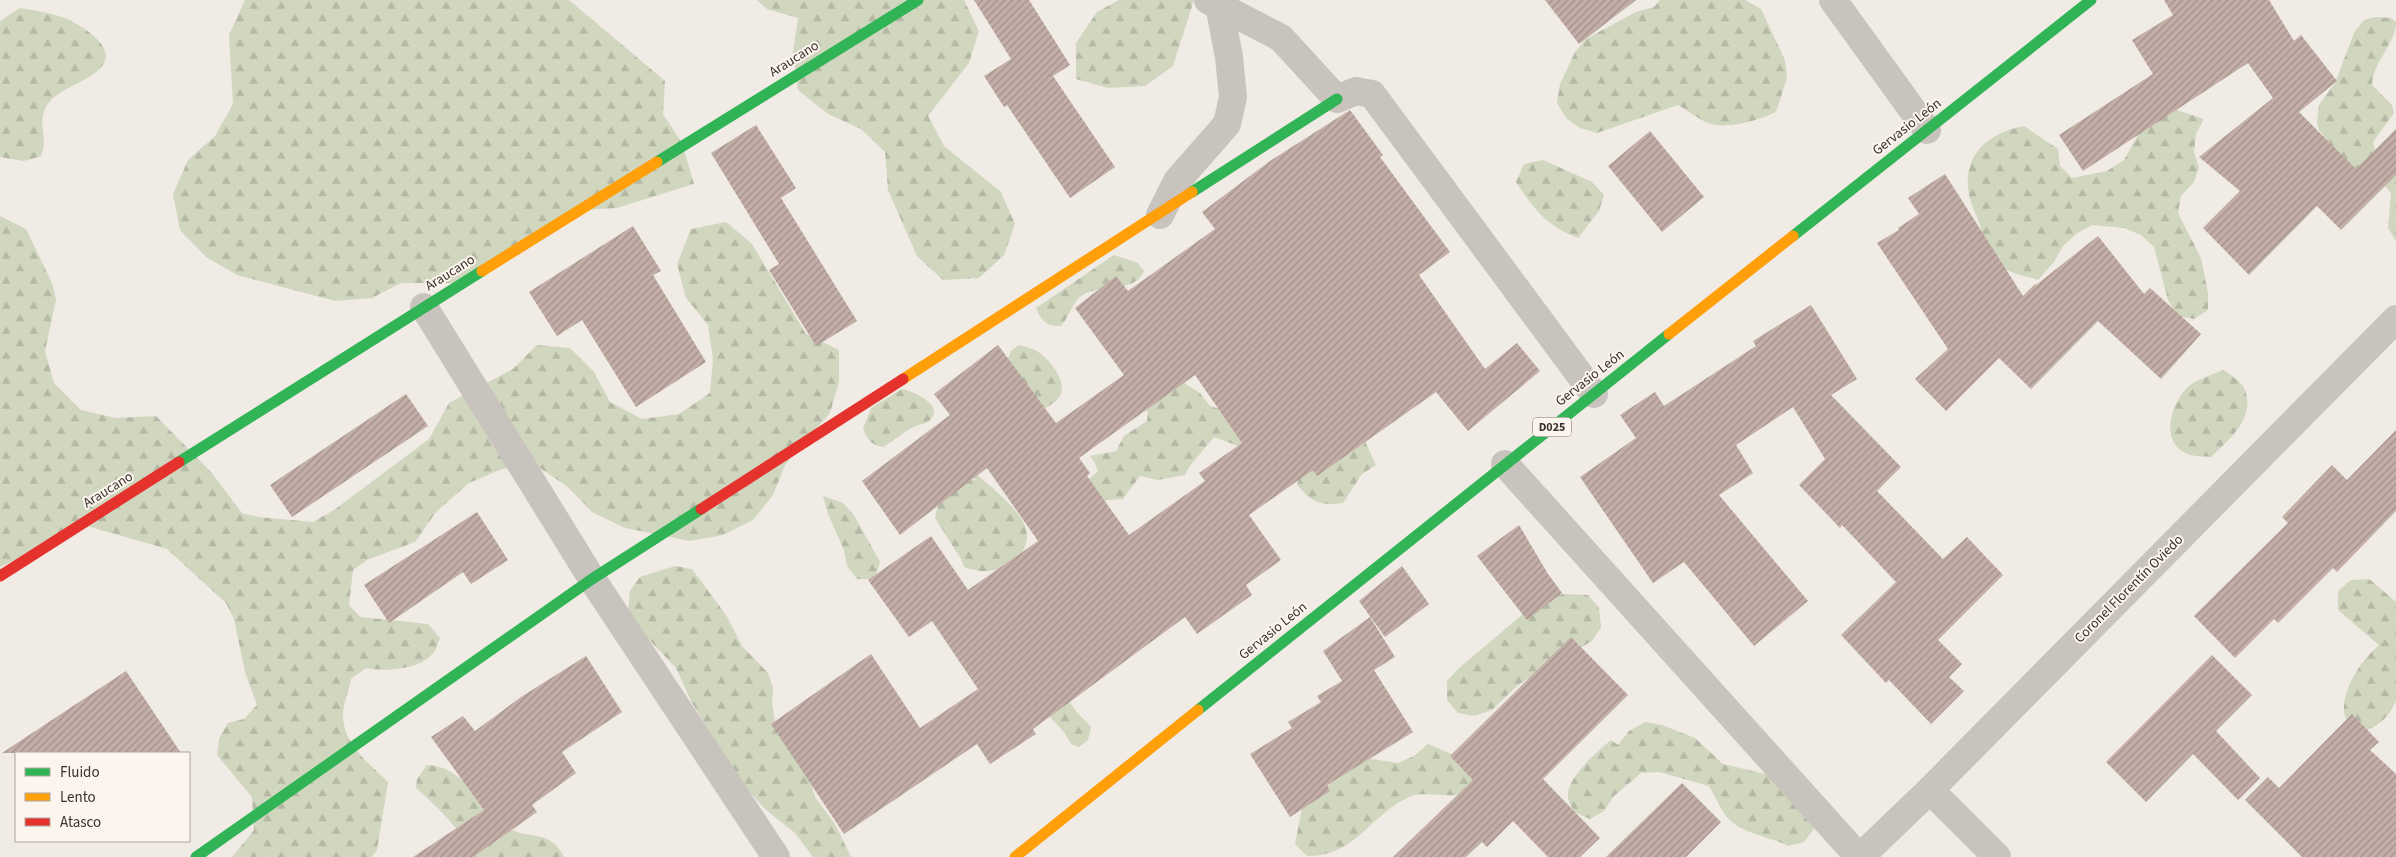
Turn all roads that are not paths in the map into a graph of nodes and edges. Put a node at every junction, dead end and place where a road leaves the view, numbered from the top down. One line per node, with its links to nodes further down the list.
1 (918, 0): 8 (street, Araucano)
2 (1833, 0): 6 (street)
3 (2091, 0): 6 (street, Gervasio León / D025)
4 (1213, 3): 5 (street); 7 (street)
5 (1337, 99): 7 (street); 10 (street)
6 (1927, 130): 10 (street, Gervasio León / D025)
7 (1160, 215): 13 (street)
8 (424, 306): 12 (street, Araucano); 13 (street)
9 (2396, 319): 14 (street, Coronel Florentín Oviedo)
10 (1594, 394): 11 (street, Gervasio León / D025)
11 (1504, 464): 17 (street, Gervasio León / D025); 18 (street)
12 (0, 576)
13 (592, 580): 15 (street); 16 (street)
14 (1930, 790): 18 (street, Coronel Florentín Oviedo); 19 (street)
15 (196, 857)
16 (776, 857)
17 (1015, 857)
18 (1859, 857)
19 (1997, 857)

